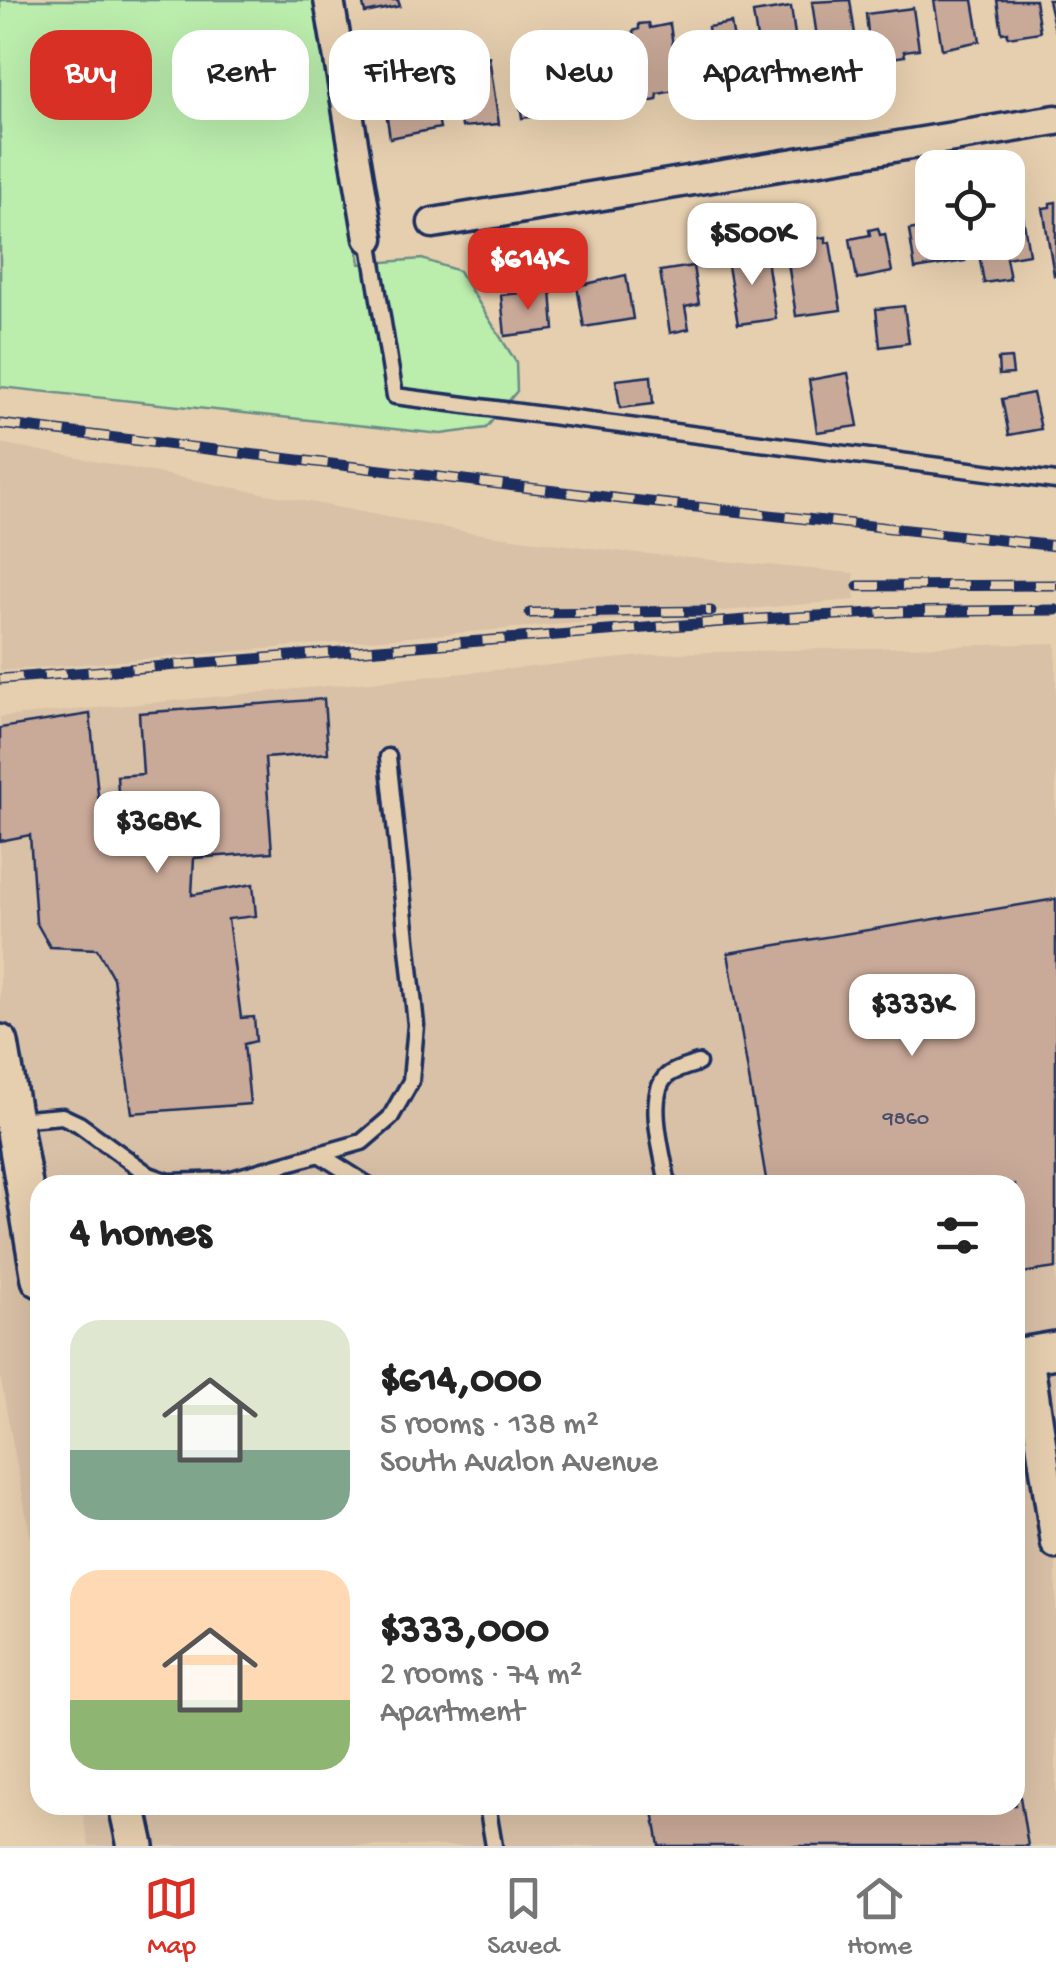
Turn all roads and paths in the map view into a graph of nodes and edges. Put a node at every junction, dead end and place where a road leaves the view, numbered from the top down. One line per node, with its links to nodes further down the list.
1 (329, 0): 4 (street)
2 (1056, 120): 3 (street)
3 (433, 223)
4 (369, 238): 5 (lane)
5 (1056, 482)
6 (388, 757): 10 (lane)
7 (0, 1043): 9 (street)
8 (698, 1063): 14 (lane)
9 (14, 1120): 11 (lane); 15 (street)
10 (318, 1154): 12 (lane); 13 (lane)
11 (148, 1175)
12 (245, 1175)
13 (352, 1175)
14 (666, 1175)
15 (30, 1218)
16 (1033, 1354): 17 (street)
17 (1056, 1544)
18 (129, 1815): 20 (street)
19 (489, 1815): 21 (lane)
20 (136, 1846)
21 (494, 1846)

